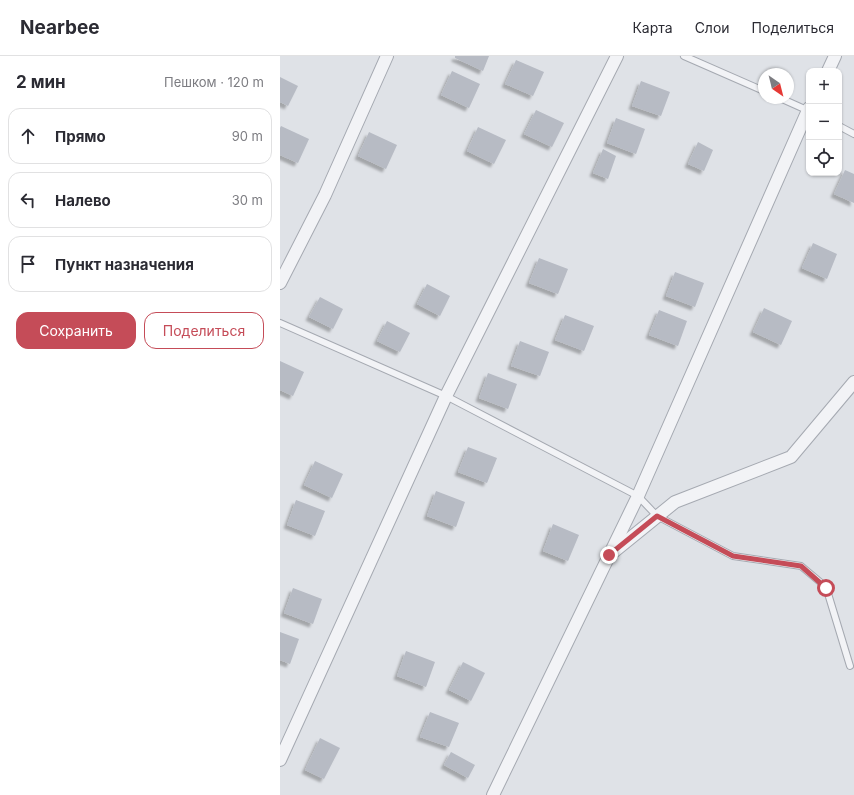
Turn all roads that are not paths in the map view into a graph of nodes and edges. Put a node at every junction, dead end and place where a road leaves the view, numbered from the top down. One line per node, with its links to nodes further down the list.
1 (387, 56): 12 (street)
2 (617, 56): 15 (street)
3 (684, 56): 6 (lane)
4 (835, 56): 5 (street)
5 (829, 68)
6 (758, 88)
7 (794, 104): 8 (lane)
8 (806, 109)
9 (806, 117): 16 (street)
10 (842, 128): 11 (lane)
11 (854, 134)
12 (280, 283)
13 (280, 323): 15 (lane)
14 (854, 382): 17 (street)
15 (446, 396): 16 (lane); 20 (street)
16 (638, 496): 17 (lane); 18 (street)
17 (657, 516): 18 (street); 19 (lane)
18 (609, 555): 21 (street)
19 (850, 666)
20 (280, 760)
21 (493, 795)

